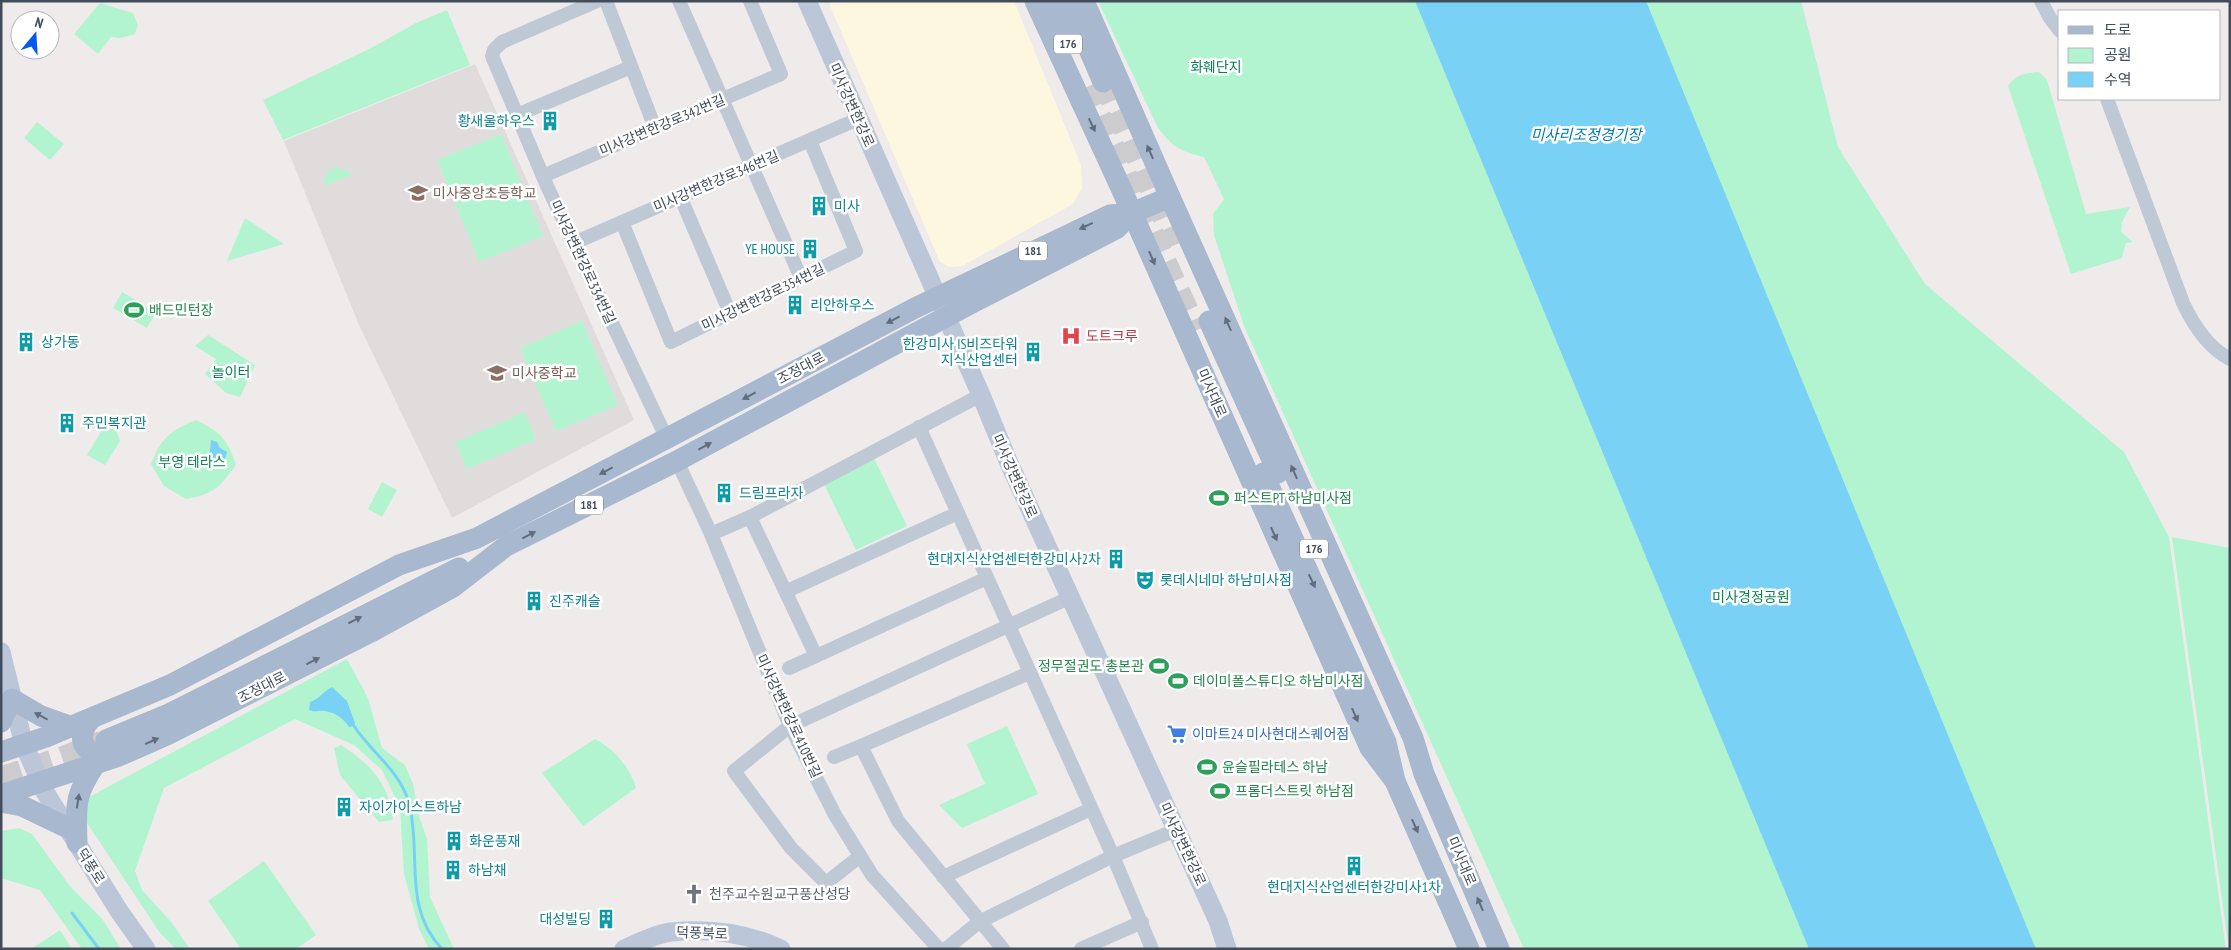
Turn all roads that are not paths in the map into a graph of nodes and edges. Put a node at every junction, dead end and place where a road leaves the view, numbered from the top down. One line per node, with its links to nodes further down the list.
1 (597, 1): 16 (street, 미사강변한강로334번길)
2 (606, 1): 12 (street)
3 (679, 1): 14 (street)
4 (750, 1): 14 (street, 미사강변한강로342번길)
5 (807, 1): 17 (street, 미사강변한강로)
6 (1035, 1): 13 (main road, 미사대로)
7 (1051, 1): 13 (main road, 미사대로 / 176)
8 (1068, 1): 13 (main road, 미사대로 / 176)
9 (1084, 1): 13 (main road, 미사대로)
10 (2041, 1): 11 (street)
11 (2058, 28)
12 (631, 67): 16 (street); 18 (street)
13 (1095, 81): 23 (main road, 미사대로, one-way to 13); 24 (main road, 미사대로, one-way to 24)
14 (722, 100): 18 (street, 미사강변한강로342번길); 20 (street)
15 (2107, 100): 31 (street)
16 (517, 115): 21 (street, 미사강변한강로334번길)
17 (858, 119): 19 (street, 미사강변한강로346번길); 28 (street, 미사강변한강로)
18 (655, 128): 21 (street, 미사강변한강로342번길)
19 (810, 141): 20 (street, 미사강변한강로346번길); 27 (street, 미사강변한강로354번길)
20 (750, 166): 22 (street, 미사강변한강로346번길); 27 (street)
21 (543, 176): 26 (street, 미사강변한강로334번길)
22 (680, 196): 25 (street, 미사강변한강로346번길); 29 (street)
23 (1170, 197): 24 (main road, 조정대로 / 181); 57 (main road, 미사대로, one-way to 23)
24 (1132, 213): 28 (main road, 조정대로 / 181, one-way to 28); 30 (main road, 조정대로 / 181); 59 (main road, 미사대로, one-way to 59)
25 (622, 222): 26 (street, 미사강변한강로346번길); 29 (street, 미사강변한강로354번길)
26 (574, 243): 34 (street, 미사강변한강로334번길)
27 (801, 278): 29 (street, 미사강변한강로354번길)
28 (937, 298): 30 (street, 미사강변한강로); 34 (main road, 조정대로 / 181, one-way to 34)
29 (730, 313)
30 (946, 317): 32 (street, 미사강변한강로); 35 (main road, 조정대로 / 181, one-way to 30)
31 (2230, 360)
32 (981, 395): 33 (street); 41 (street, 미사강변한강로)
33 (919, 427): 36 (street); 37 (street)
34 (667, 439): 51 (main road, 조정대로 / 181, one-way to 51)
35 (677, 461): 38 (street, 미사강변한강로410번길); 51 (main road, 조정대로 / 181, one-way to 35)
36 (958, 513): 39 (street); 40 (street)
37 (750, 517): 38 (street); 40 (street)
38 (711, 534): 50 (street, 미사강변한강로410번길)
39 (987, 578): 42 (street); 44 (street)
40 (787, 591): 44 (street)
41 (1070, 597): 42 (street); 63 (street, 미사강변한강로)
42 (1008, 626): 46 (street); 50 (street)
43 (1, 652): 47 (street, 덕풍로)
44 (816, 656): 45 (street)
45 (789, 668)
46 (1030, 672): 53 (street); 62 (street)
47 (12, 699): 48 (main road); 49 (main road, one-way to 47); 52 (street, 덕풍로)
48 (1, 722)
49 (72, 726): 51 (main road, 조정대로 / 181); 52 (main road, 조정대로 / 181)
50 (790, 726): 66 (street, 미사강변한강로410번길); 66 (street)
51 (105, 736): 56 (main road, 조정대로 / 181)
52 (24, 745): 54 (main road, 조정대로); 58 (street, 덕풍로)
53 (861, 746): 55 (street); 67 (street)
54 (1, 752)
55 (834, 757)
56 (96, 763): 58 (main road, 조정대로 / 181); 64 (main road, one-way to 56)
57 (1424, 774): 59 (main road, 미사대로 / 176, one-way to 59); 80 (main road, 미사대로 / 176, one-way to 57)
58 (40, 781): 60 (main road, 조정대로); 64 (street, 덕풍로)
59 (1395, 781): 79 (main road, 미사대로 / 176, one-way to 79)
60 (1, 795)
61 (1, 802): 64 (main road)
62 (1091, 809): 65 (street); 67 (street)
63 (1176, 830): 65 (street); 78 (street, 미사강변한강로)
64 (72, 836): 70 (street, 덕풍로)
65 (1113, 856): 68 (street); 69 (street)
66 (859, 857): 73 (street, 미사강변한강로410번길)
67 (943, 877): 68 (street)
68 (979, 922): 74 (street); 75 (street)
69 (1142, 922): 76 (street); 77 (street)
70 (146, 949)
71 (624, 949): 72 (street, 덕풍북로)
72 (781, 949)
73 (939, 949)
74 (946, 949)
75 (1003, 949)
76 (1081, 949)
77 (1152, 949)
78 (1227, 949)
79 (1469, 949)
80 (1499, 949)

